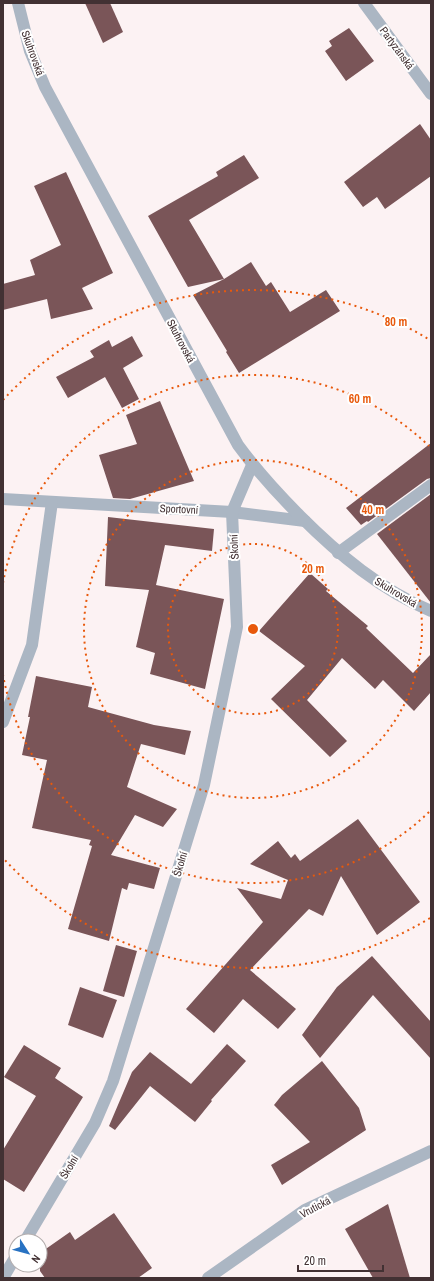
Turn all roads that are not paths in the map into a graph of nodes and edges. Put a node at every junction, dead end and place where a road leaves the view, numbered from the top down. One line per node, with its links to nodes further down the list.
1 (18, 3): 4 (street, Skuhrovská)
2 (364, 3): 3 (street, Partyzánská)
3 (431, 94)
4 (252, 464): 8 (street, Školní); 9 (street, Skuhrovská)
5 (431, 485): 10 (street)
6 (3, 499): 7 (street, Sportovní)
7 (52, 502): 8 (street, Sportovní); 12 (street)
8 (232, 512): 9 (street, Sportovní); 14 (street, Školní)
9 (305, 521): 10 (street, Skuhrovská)
10 (338, 553): 11 (street, Skuhrovská)
11 (431, 611)
12 (3, 722)
13 (431, 1151): 15 (street, Vrutická)
14 (30, 1233)
15 (208, 1278)

